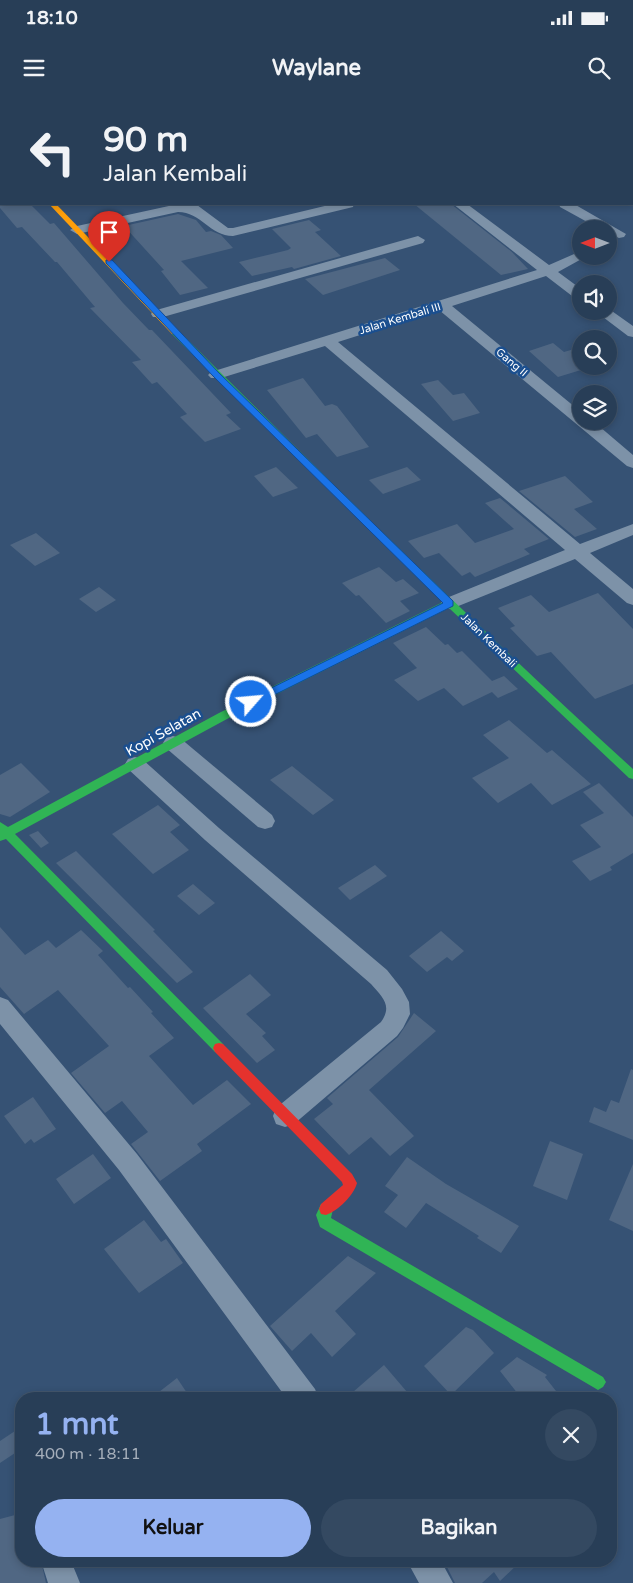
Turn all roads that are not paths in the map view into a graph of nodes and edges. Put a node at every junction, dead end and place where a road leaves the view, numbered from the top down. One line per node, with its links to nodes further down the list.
1 (53, 205): 7 (street, Jalan Kembali)
2 (344, 205): 7 (street)
3 (459, 205): 11 (street)
4 (567, 205): 5 (street)
5 (589, 220)
6 (633, 226): 8 (street)
7 (77, 230): 14 (street, Jalan Kembali)
8 (618, 235)
9 (418, 240): 14 (street)
10 (572, 259): 11 (street, Jalan Kembali III)
11 (547, 271): 12 (street); 13 (street, Jalan Kembali III)
12 (572, 289)
13 (442, 305): 17 (street, Jalan Kembali III); 19 (street, Gang II)
14 (158, 314): 18 (street, Jalan Kembali)
15 (615, 320): 16 (street)
16 (633, 333)
17 (327, 340): 18 (street, Jalan Kembali III); 23 (street)
18 (216, 375): 25 (street, Jalan Kembali)
19 (572, 413)
20 (593, 430): 21 (street, Gang II)
21 (633, 464)
22 (633, 529): 23 (street)
23 (575, 551): 24 (street); 25 (street)
24 (633, 599)
25 (450, 604): 26 (street, Kopi Selatan); 28 (street, Jalan Kembali)
26 (174, 743): 27 (street, Kopi Selatan); 29 (street)
27 (135, 764): 30 (street, Kopi Selatan); 32 (street)
28 (633, 775)
29 (265, 821)
30 (2, 832): 32 (street)
31 (0, 1008): 34 (street)
32 (285, 1116): 33 (street)
33 (598, 1382)
34 (300, 1392)
35 (426, 1567): 36 (street)
36 (437, 1583)

